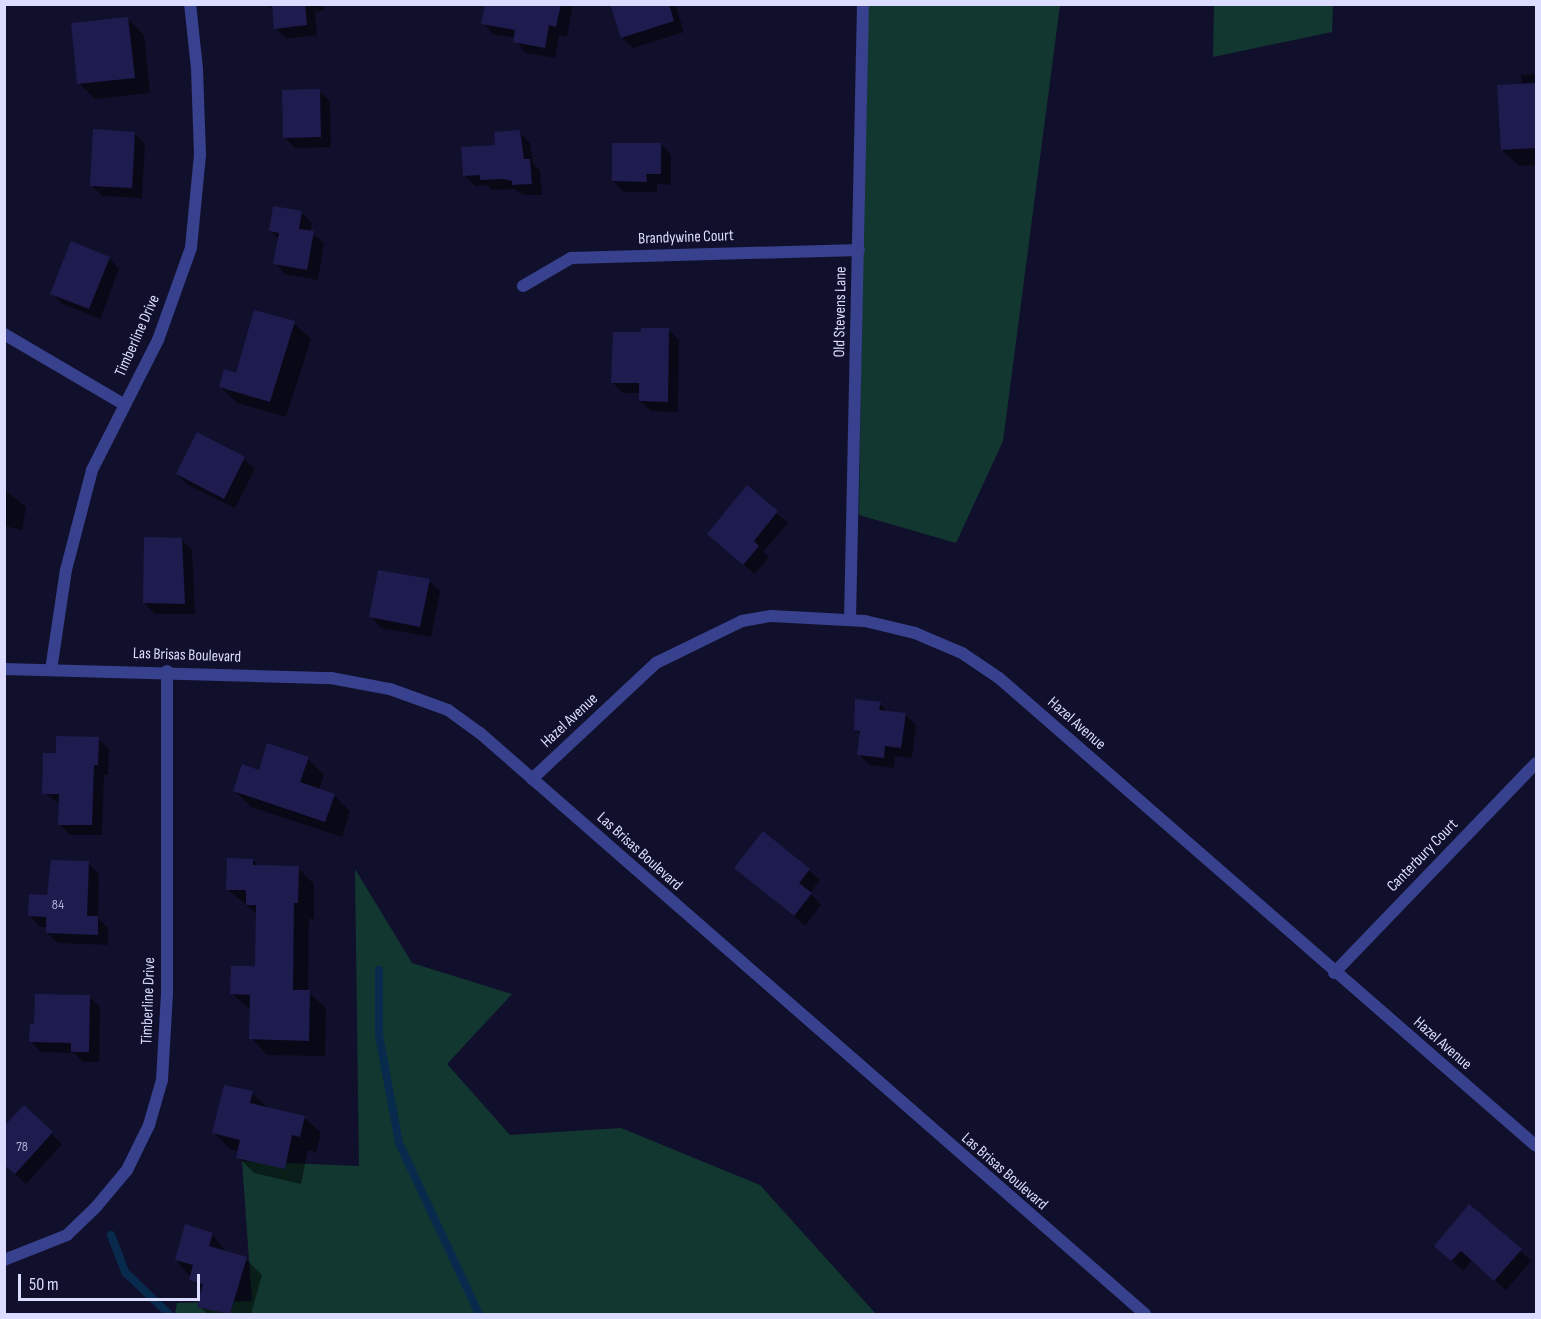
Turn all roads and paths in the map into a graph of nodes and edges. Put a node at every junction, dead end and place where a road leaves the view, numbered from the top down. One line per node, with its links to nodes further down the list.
1 (190, 4): 6 (street, Timberline Drive)
2 (863, 4): 3 (street, Old Stevens Lane)
3 (858, 250): 4 (street, Brandywine Court); 7 (street, Old Stevens Lane)
4 (523, 286)
5 (4, 334): 6 (street)
6 (125, 405): 9 (street, Timberline Drive)
7 (850, 620): 12 (street, Hazel Avenue); 13 (street, Hazel Avenue)
8 (4, 669): 9 (street, Las Brisas Boulevard)
9 (51, 670): 10 (street, Las Brisas Boulevard)
10 (167, 671): 12 (street, Las Brisas Boulevard); 15 (street, Timberline Drive)
11 (1536, 763): 13 (street, Canterbury Court)
12 (532, 779): 16 (street, Las Brisas Boulevard)
13 (1334, 973): 14 (street, Hazel Avenue)
14 (1536, 1146)
15 (4, 1260)
16 (1145, 1314)

